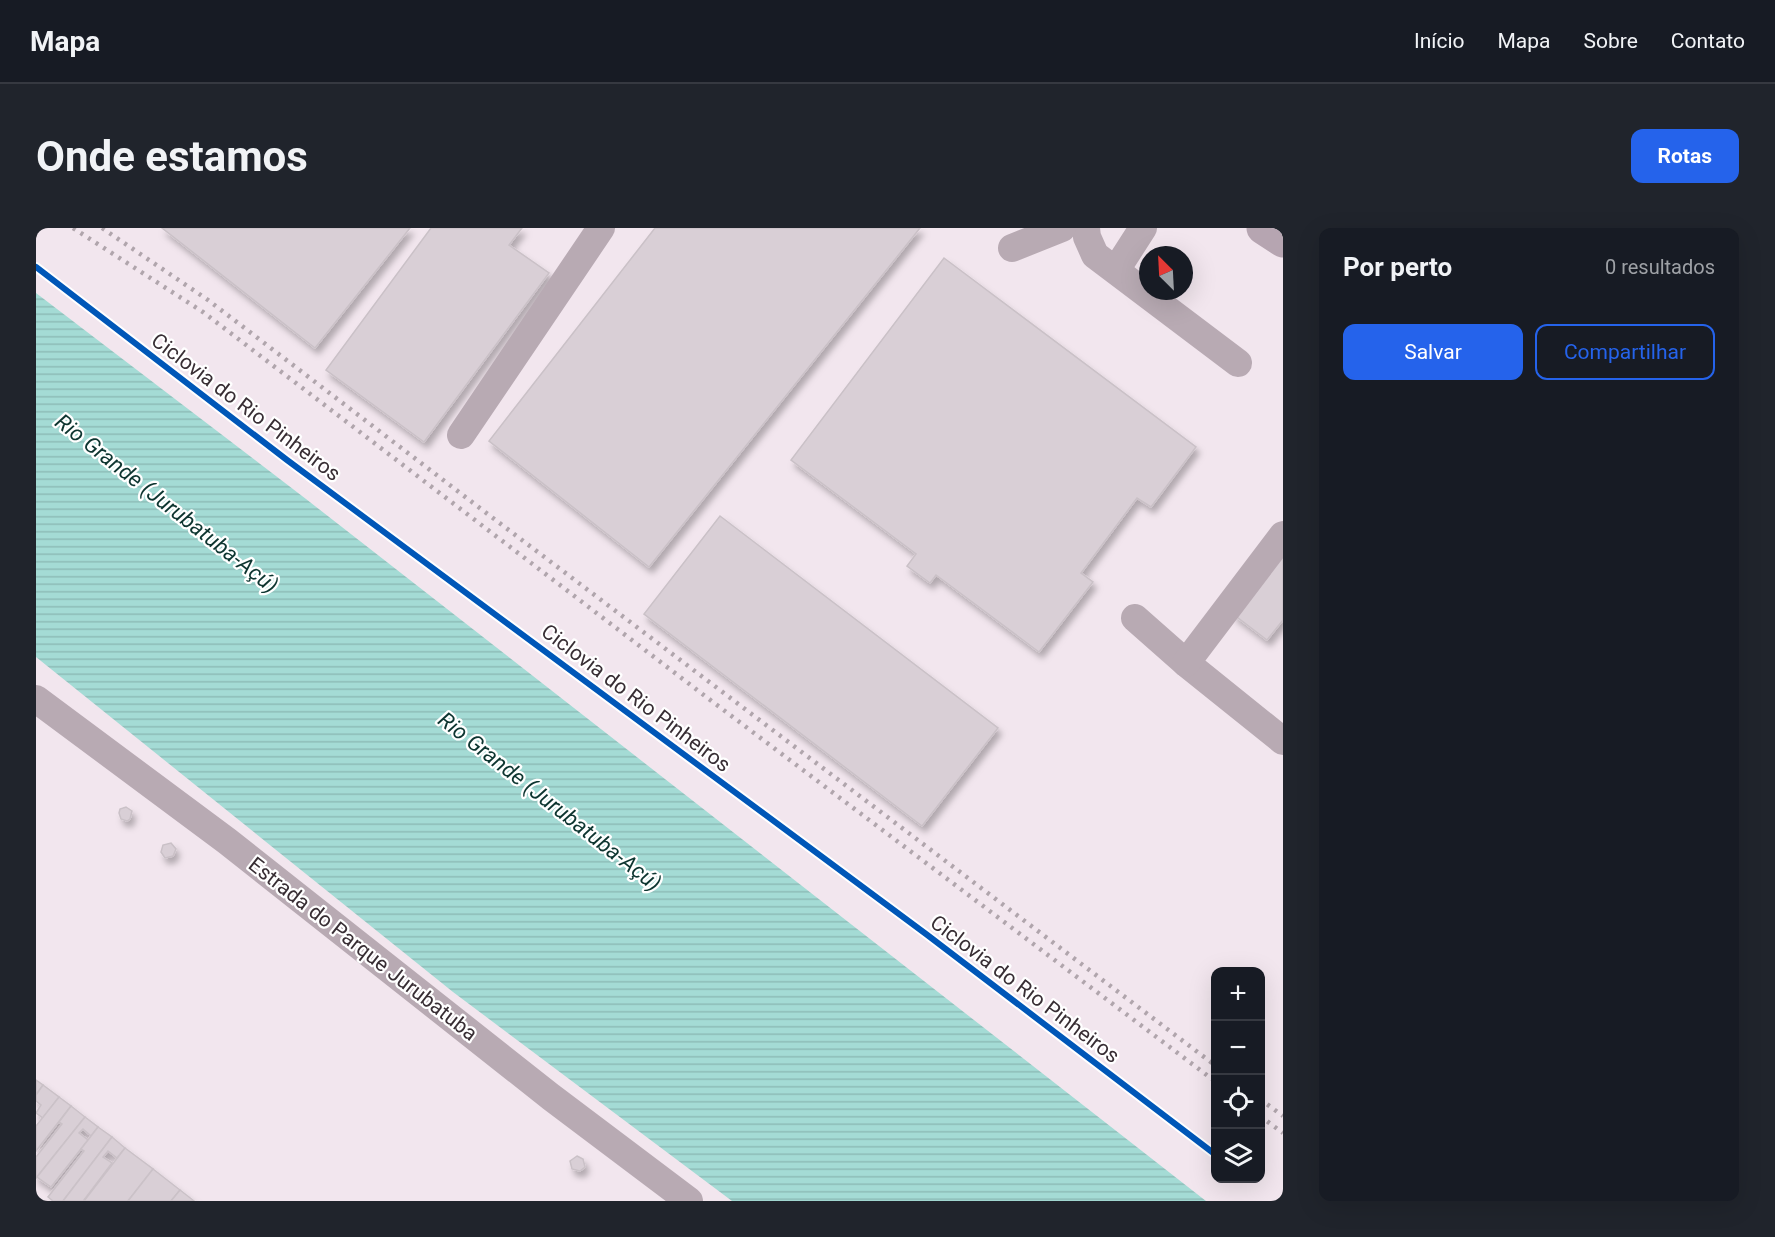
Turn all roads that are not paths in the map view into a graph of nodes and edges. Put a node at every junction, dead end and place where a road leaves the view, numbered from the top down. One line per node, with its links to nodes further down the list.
1 (601, 228): 10 (lane)
2 (1062, 228): 7 (lane)
3 (1086, 228): 8 (lane)
4 (1143, 228): 8 (lane)
5 (1263, 228): 6 (highway)
6 (1283, 241)
7 (1012, 248)
8 (1116, 270): 9 (lane)
9 (1238, 363)
10 (460, 435)
11 (1283, 535): 13 (lane)
12 (1136, 618): 13 (lane)
13 (1186, 663): 15 (lane)
14 (36, 699): 16 (lane, Estrada do Parque Jurubatuba)
15 (1283, 741)
16 (689, 1201)

